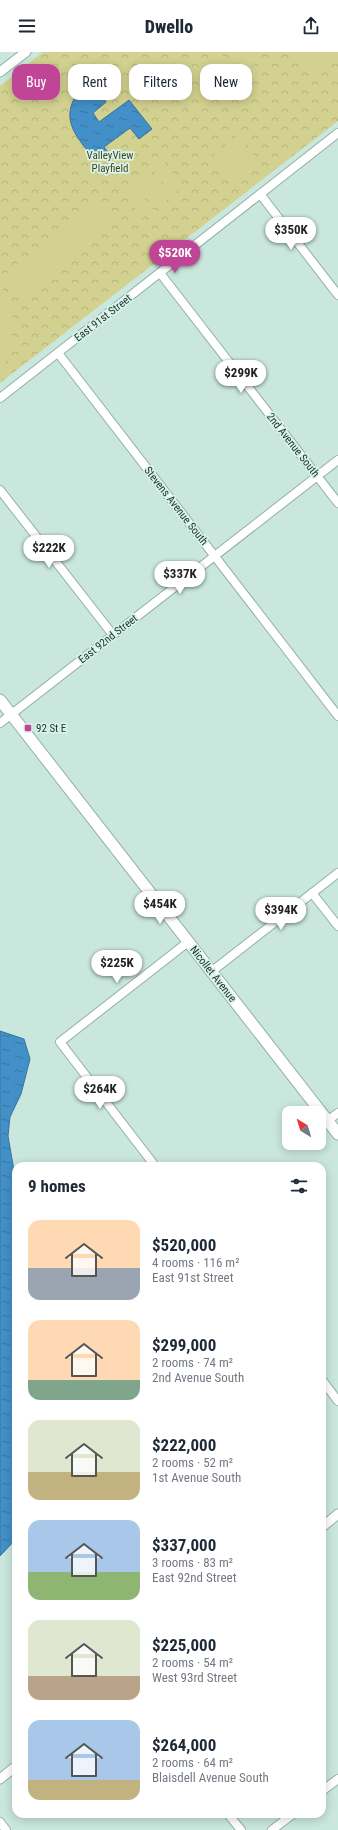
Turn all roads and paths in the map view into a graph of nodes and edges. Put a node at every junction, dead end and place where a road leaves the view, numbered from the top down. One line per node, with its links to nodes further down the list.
1 (26, 52): 2 (street)
2 (0, 72)
3 (338, 133): 4 (street, East 91st Street)
4 (260, 194): 5 (street, East 91st Street); 6 (street)
5 (160, 273): 7 (street, East 91st Street); 10 (street, 2nd Avenue South)
6 (338, 295)
7 (58, 353): 8 (street, East 91st Street); 13 (street, Stevens Avenue South)
8 (0, 398)
9 (338, 460): 10 (street, East 92nd Street)
10 (317, 476): 12 (street, 2nd Avenue South); 13 (street, East 92nd Street)
11 (0, 490): 14 (street)
12 (338, 503)
13 (215, 556): 14 (street, East 92nd Street); 17 (street, Stevens Avenue South)
14 (113, 635): 16 (street, East 92nd Street)
15 (0, 700): 16 (main road, Nicollet Avenue)
16 (11, 714): 18 (street, East 92nd Street); 22 (main road, Nicollet Avenue)
17 (338, 716)
18 (0, 723)
19 (338, 873): 20 (street)
20 (312, 893): 21 (street); 23 (street)
21 (338, 926)
22 (188, 942): 23 (main road, Nicollet Avenue); 27 (street)
23 (211, 972): 25 (main road, Nicollet Avenue)
24 (338, 1112): 25 (street)
25 (327, 1121): 26 (main road, Nicollet Avenue)
26 (338, 1134)
27 (152, 1162)
28 (326, 1385): 29 (street)
29 (338, 1401)
30 (338, 1514): 31 (street)
31 (326, 1524)
32 (12, 1769): 33 (street)
33 (0, 1779)
34 (338, 1779): 35 (street)
35 (326, 1788)
36 (231, 1818): 40 (street)
37 (288, 1818): 41 (street)
38 (0, 1822): 39 (street)
39 (6, 1830)
40 (241, 1830)
41 (272, 1830)

